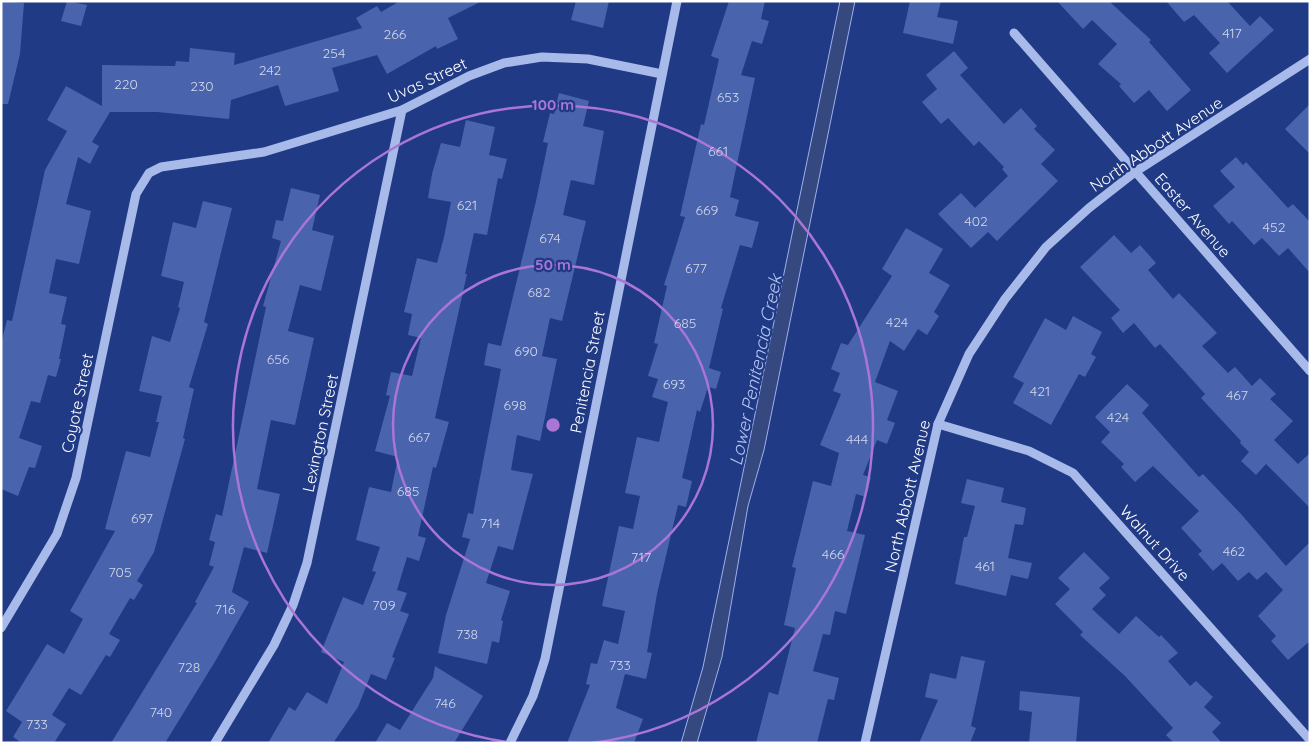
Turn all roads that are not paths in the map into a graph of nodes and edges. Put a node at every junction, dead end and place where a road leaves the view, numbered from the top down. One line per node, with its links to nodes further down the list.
1 (678, 1): 4 (street, Penitencia Street)
2 (1014, 33): 6 (street, Easter Avenue)
3 (1310, 60): 6 (street, North Abbott Avenue)
4 (662, 74): 5 (street, Uvas Street); 13 (street, Penitencia Street)
5 (402, 110): 7 (street, Uvas Street); 12 (street, Lexington Street)
6 (1135, 172): 8 (street, Easter Avenue); 9 (street, North Abbott Avenue)
7 (150, 173): 10 (street, Coyote Street)
8 (1310, 371)
9 (938, 424): 11 (street, Walnut Drive); 14 (street, North Abbott Avenue)
10 (1, 628)
11 (1310, 740)
12 (215, 743)
13 (510, 743)
14 (865, 743)

